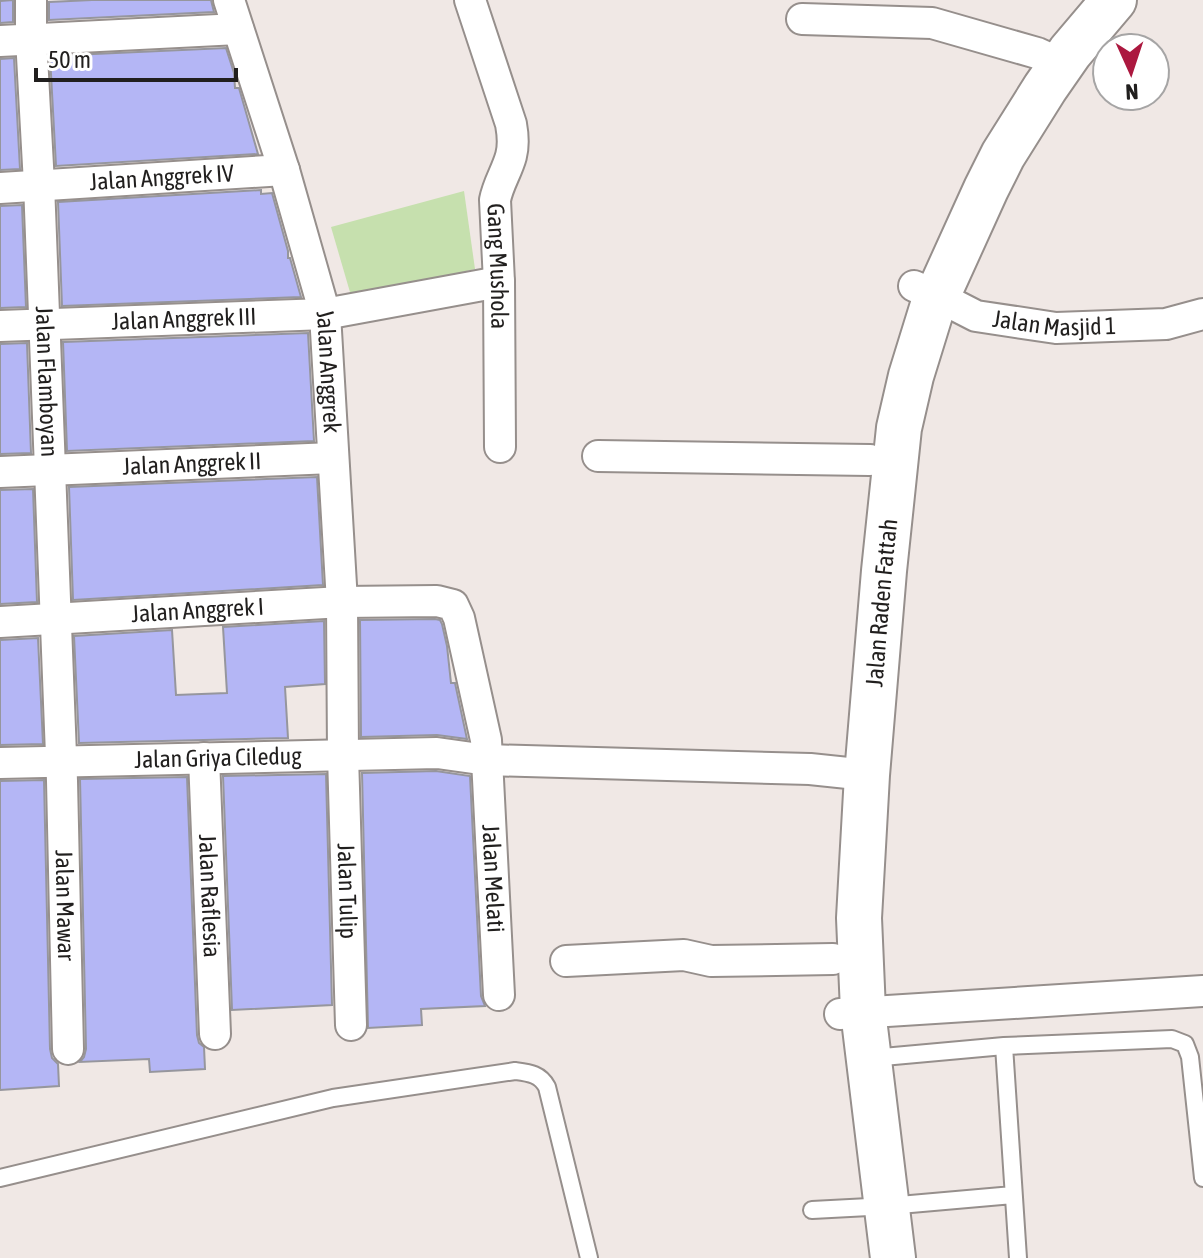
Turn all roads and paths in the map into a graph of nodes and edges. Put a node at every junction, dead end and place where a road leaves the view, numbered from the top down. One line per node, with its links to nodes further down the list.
1 (31, 0): 8 (street, Jalan Flamboyan)
2 (229, 0): 7 (street, Jalan Anggrek)
3 (470, 0): 14 (street, Gang Mushola)
4 (1079, 0): 10 (main road, Jalan Raden Fattah)
5 (1114, 0): 10 (main road, Jalan Raden Fattah)
6 (802, 19): 10 (street)
7 (238, 29): 8 (street); 11 (street, Jalan Anggrek)
8 (31, 38): 9 (street); 12 (street, Jalan Flamboyan)
9 (0, 41)
10 (1049, 59): 15 (main road, Jalan Raden Fattah)
11 (284, 170): 12 (street, Jalan Anggrek IV); 16 (street, Jalan Anggrek)
12 (39, 184): 13 (street, Jalan Anggrek IV); 18 (street, Jalan Flamboyan)
13 (0, 188)
14 (499, 282): 16 (street); 20 (street, Gang Mushola)
15 (925, 291): 17 (street, Jalan Masjid 1); 23 (main road, Jalan Raden Fattah); 34 (main road, Jalan Raden Fattah)
16 (325, 314): 18 (street, Jalan Anggrek III); 22 (street, Jalan Anggrek)
17 (1203, 314)
18 (43, 324): 19 (street, Jalan Anggrek III); 24 (street, Jalan Flamboyan)
19 (0, 326)
20 (500, 447)
21 (598, 456): 23 (street)
22 (333, 458): 24 (street, Jalan Anggrek II); 26 (street, Jalan Anggrek)
23 (870, 460): 34 (main road, Jalan Raden Fattah)
24 (50, 468): 25 (street, Jalan Anggrek II); 27 (street, Jalan Flamboyan)
25 (0, 472)
26 (342, 602): 27 (street, Jalan Anggrek I); 29 (street); 30 (street, Jalan Anggrek)
27 (55, 619): 28 (street, Jalan Anggrek I); 32 (street, Jalan Flamboyan)
28 (0, 622)
29 (486, 750): 30 (street, Jalan Griya Ciledug); 34 (street, Jalan Griya Ciledug); 38 (street, Jalan Melati)
30 (343, 755): 31 (street, Jalan Griya Ciledug); 40 (street, Jalan Tulip)
31 (204, 758): 32 (street, Jalan Griya Ciledug); 41 (street, Jalan Raflesia)
32 (61, 761): 33 (street, Jalan Griya Ciledug); 43 (street, Jalan Mawar)
33 (0, 763)
34 (856, 767): 35 (main road, Jalan Raden Fattah); 39 (main road, Jalan Raden Fattah)
35 (833, 959): 36 (street); 39 (main road, Jalan Raden Fattah)
36 (566, 961)
37 (1203, 991): 39 (street)
38 (499, 995)
39 (852, 1012): 44 (main road, Jalan Raden Fattah); 49 (main road, Jalan Raden Fattah)
40 (351, 1025)
41 (215, 1034)
42 (1004, 1046): 44 (lane); 45 (lane); 48 (lane)
43 (68, 1049)
44 (868, 1058): 49 (main road, Jalan Raden Fattah)
45 (1198, 1076): 47 (lane)
46 (0, 1178): 51 (lane)
47 (1203, 1178)
48 (1013, 1195): 49 (lane); 54 (lane)
49 (876, 1207): 50 (lane); 52 (main road, Jalan Raden Fattah); 53 (main road, Jalan Raden Fattah)
50 (812, 1210)
51 (589, 1258)
52 (868, 1258)
53 (893, 1258)
54 (1018, 1258)

